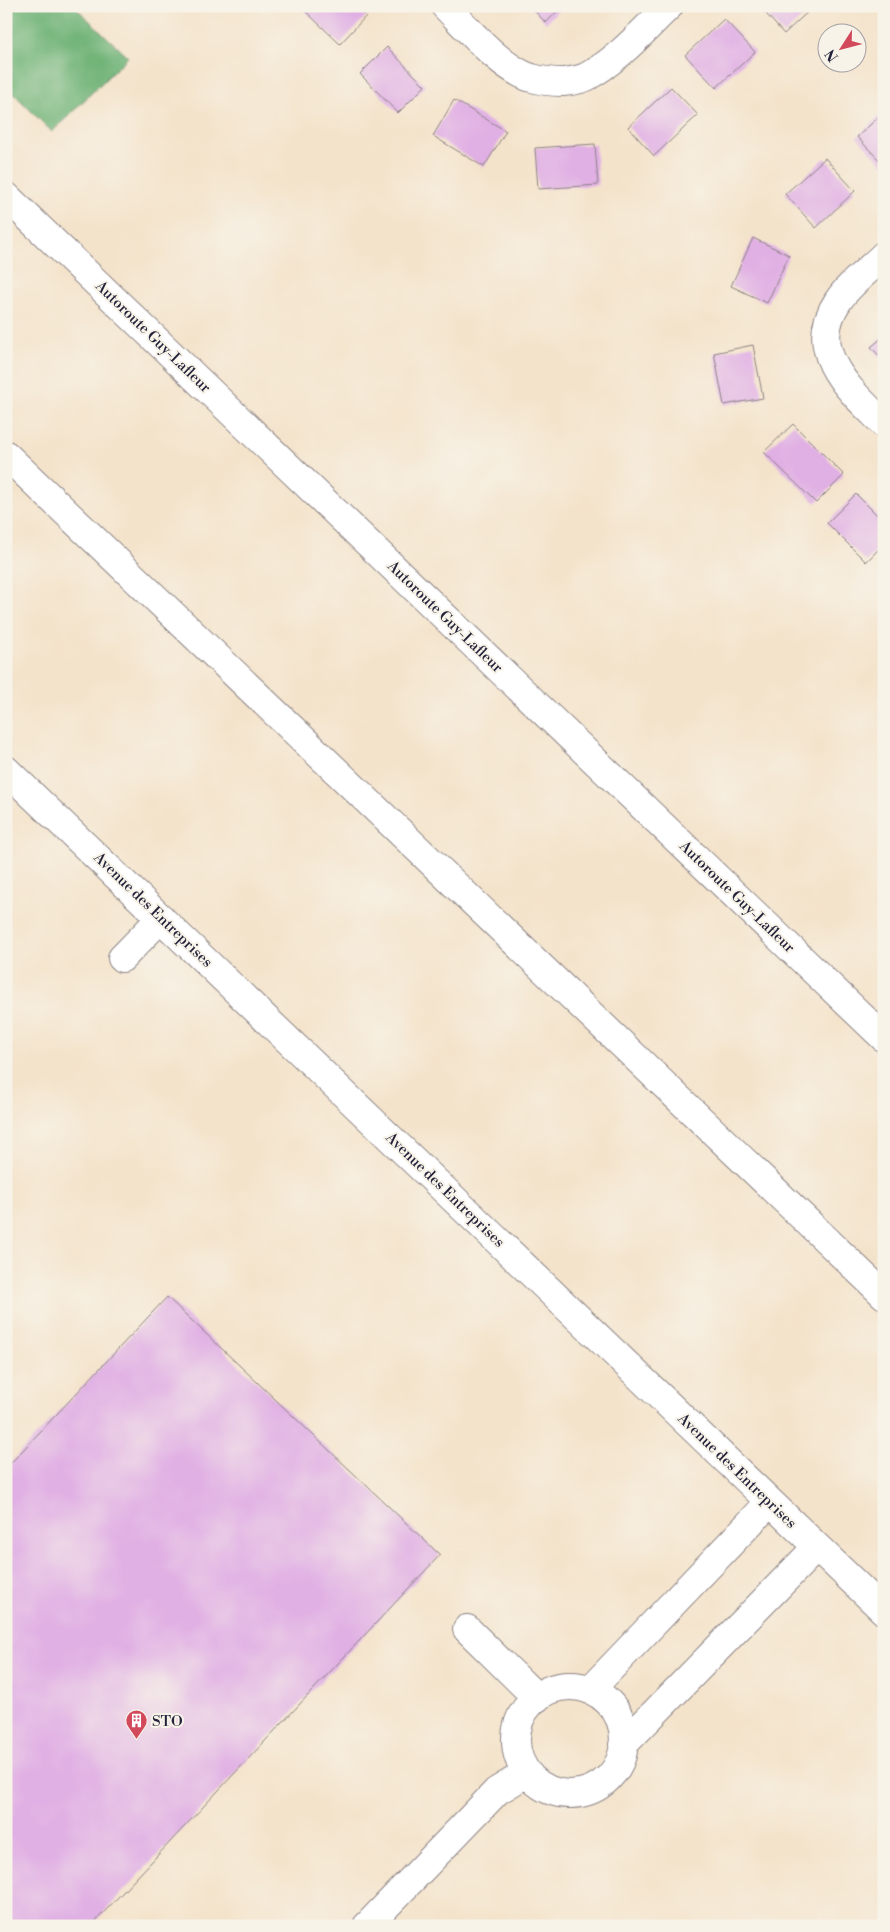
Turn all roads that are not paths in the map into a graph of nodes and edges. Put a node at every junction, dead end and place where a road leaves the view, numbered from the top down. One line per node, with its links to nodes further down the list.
1 (445, 6): 2 (main road)
2 (669, 6)
3 (6, 196): 10 (main road, Autoroute Guy-Lafleur)
4 (884, 255): 5 (main road)
5 (884, 424)
6 (6, 455): 11 (main road)
7 (6, 770): 8 (main road, Avenue des Entreprises)
8 (160, 918): 9 (main road); 12 (main road, Avenue des Entreprises)
9 (122, 958)
10 (884, 1038)
11 (884, 1295)
12 (770, 1502): 13 (main road, Avenue des Entreprises); 16 (main road)
13 (817, 1548): 14 (main road, Avenue des Entreprises); 18 (main road)
14 (884, 1611)
15 (467, 1629): 17 (main road)
16 (590, 1690): 17 (main road); 18 (main road)
17 (537, 1698): 19 (main road)
18 (623, 1745): 19 (main road)
19 (527, 1773): 20 (main road)
20 (367, 1926)

